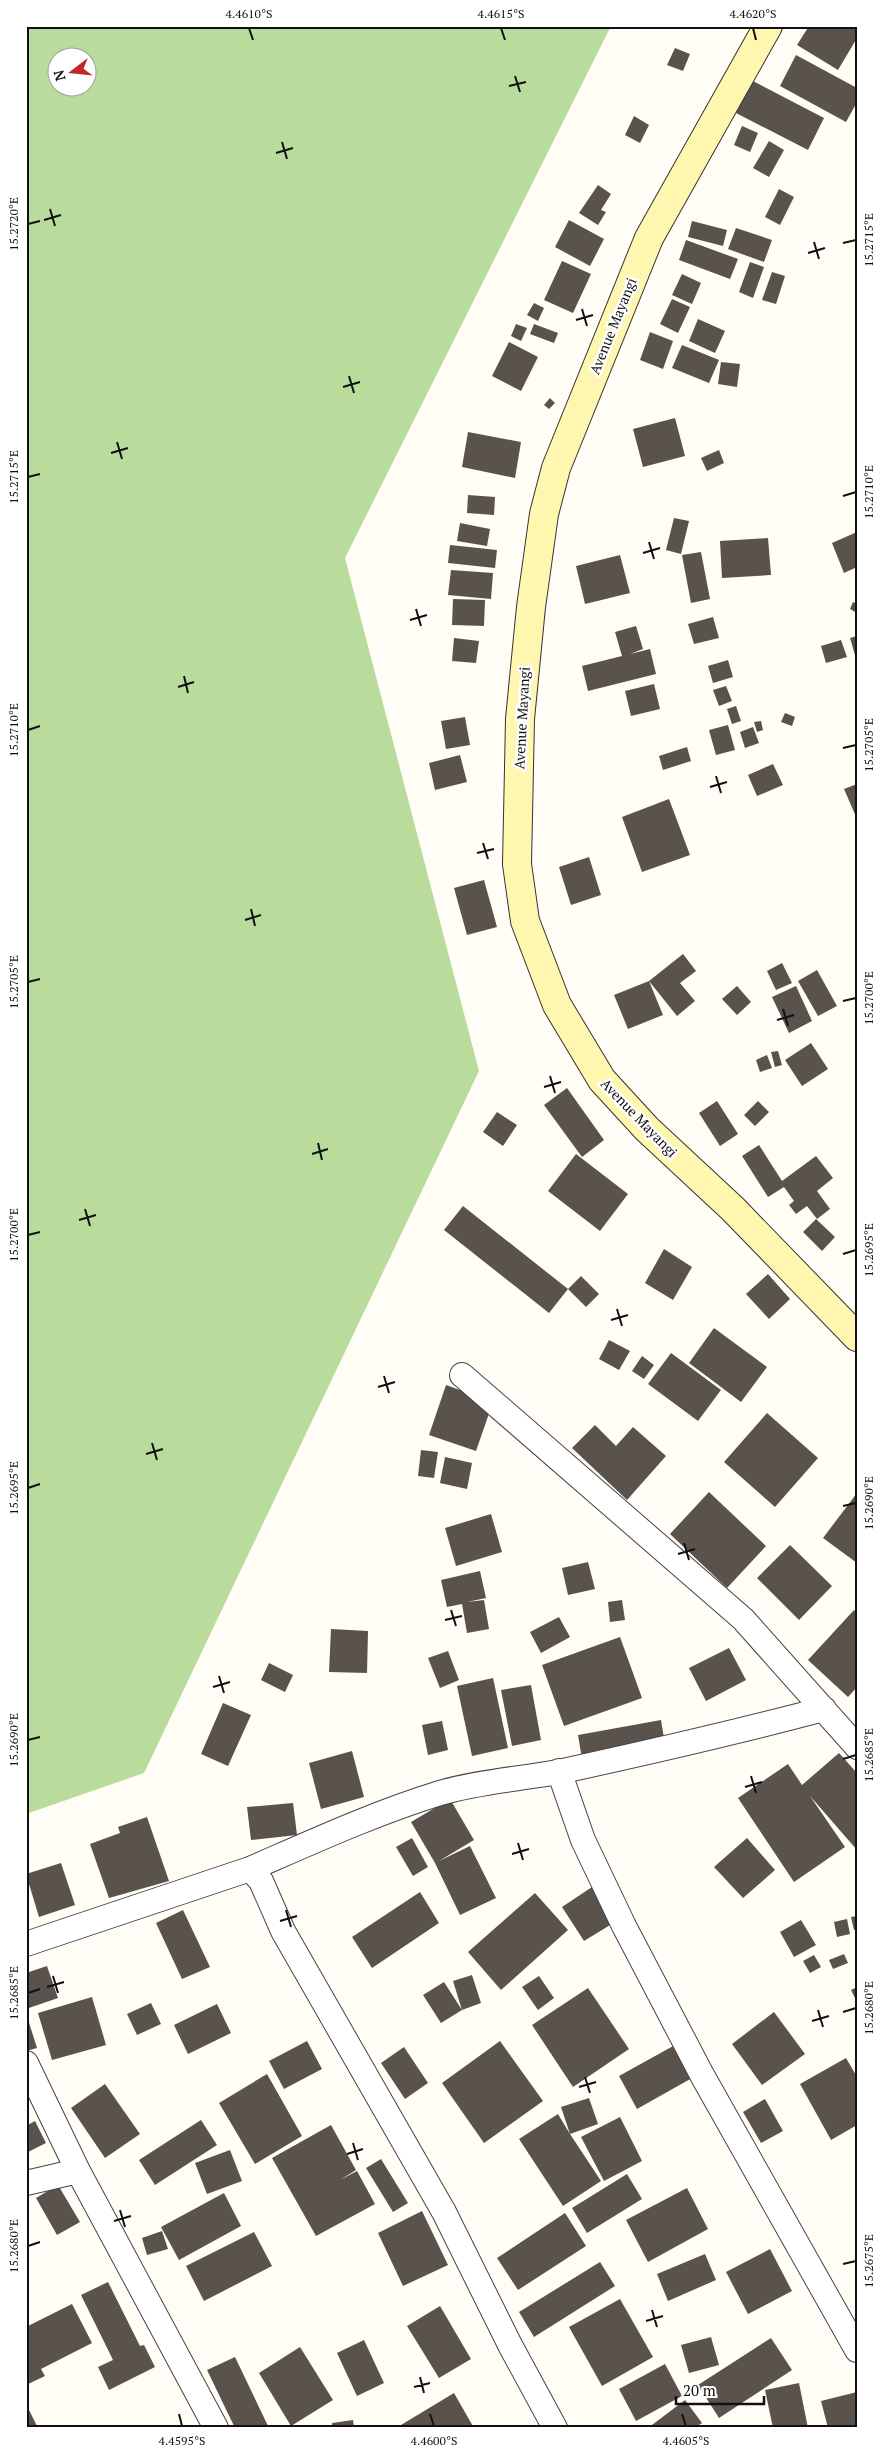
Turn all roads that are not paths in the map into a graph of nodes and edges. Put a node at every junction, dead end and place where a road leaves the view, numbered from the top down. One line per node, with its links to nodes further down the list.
1 (768, 26): 2 (street, Avenue Mayangi)
2 (857, 1337)
3 (462, 1375): 4 (street)
4 (824, 1709): 5 (street); 6 (street)
5 (857, 1746)
6 (559, 1771): 7 (street); 12 (street)
7 (250, 1868): 8 (street); 14 (street)
8 (26, 1944)
9 (26, 2063): 10 (street)
10 (78, 2170): 11 (street); 13 (street)
11 (26, 2183)
12 (857, 2350)
13 (216, 2428)
14 (555, 2428)

